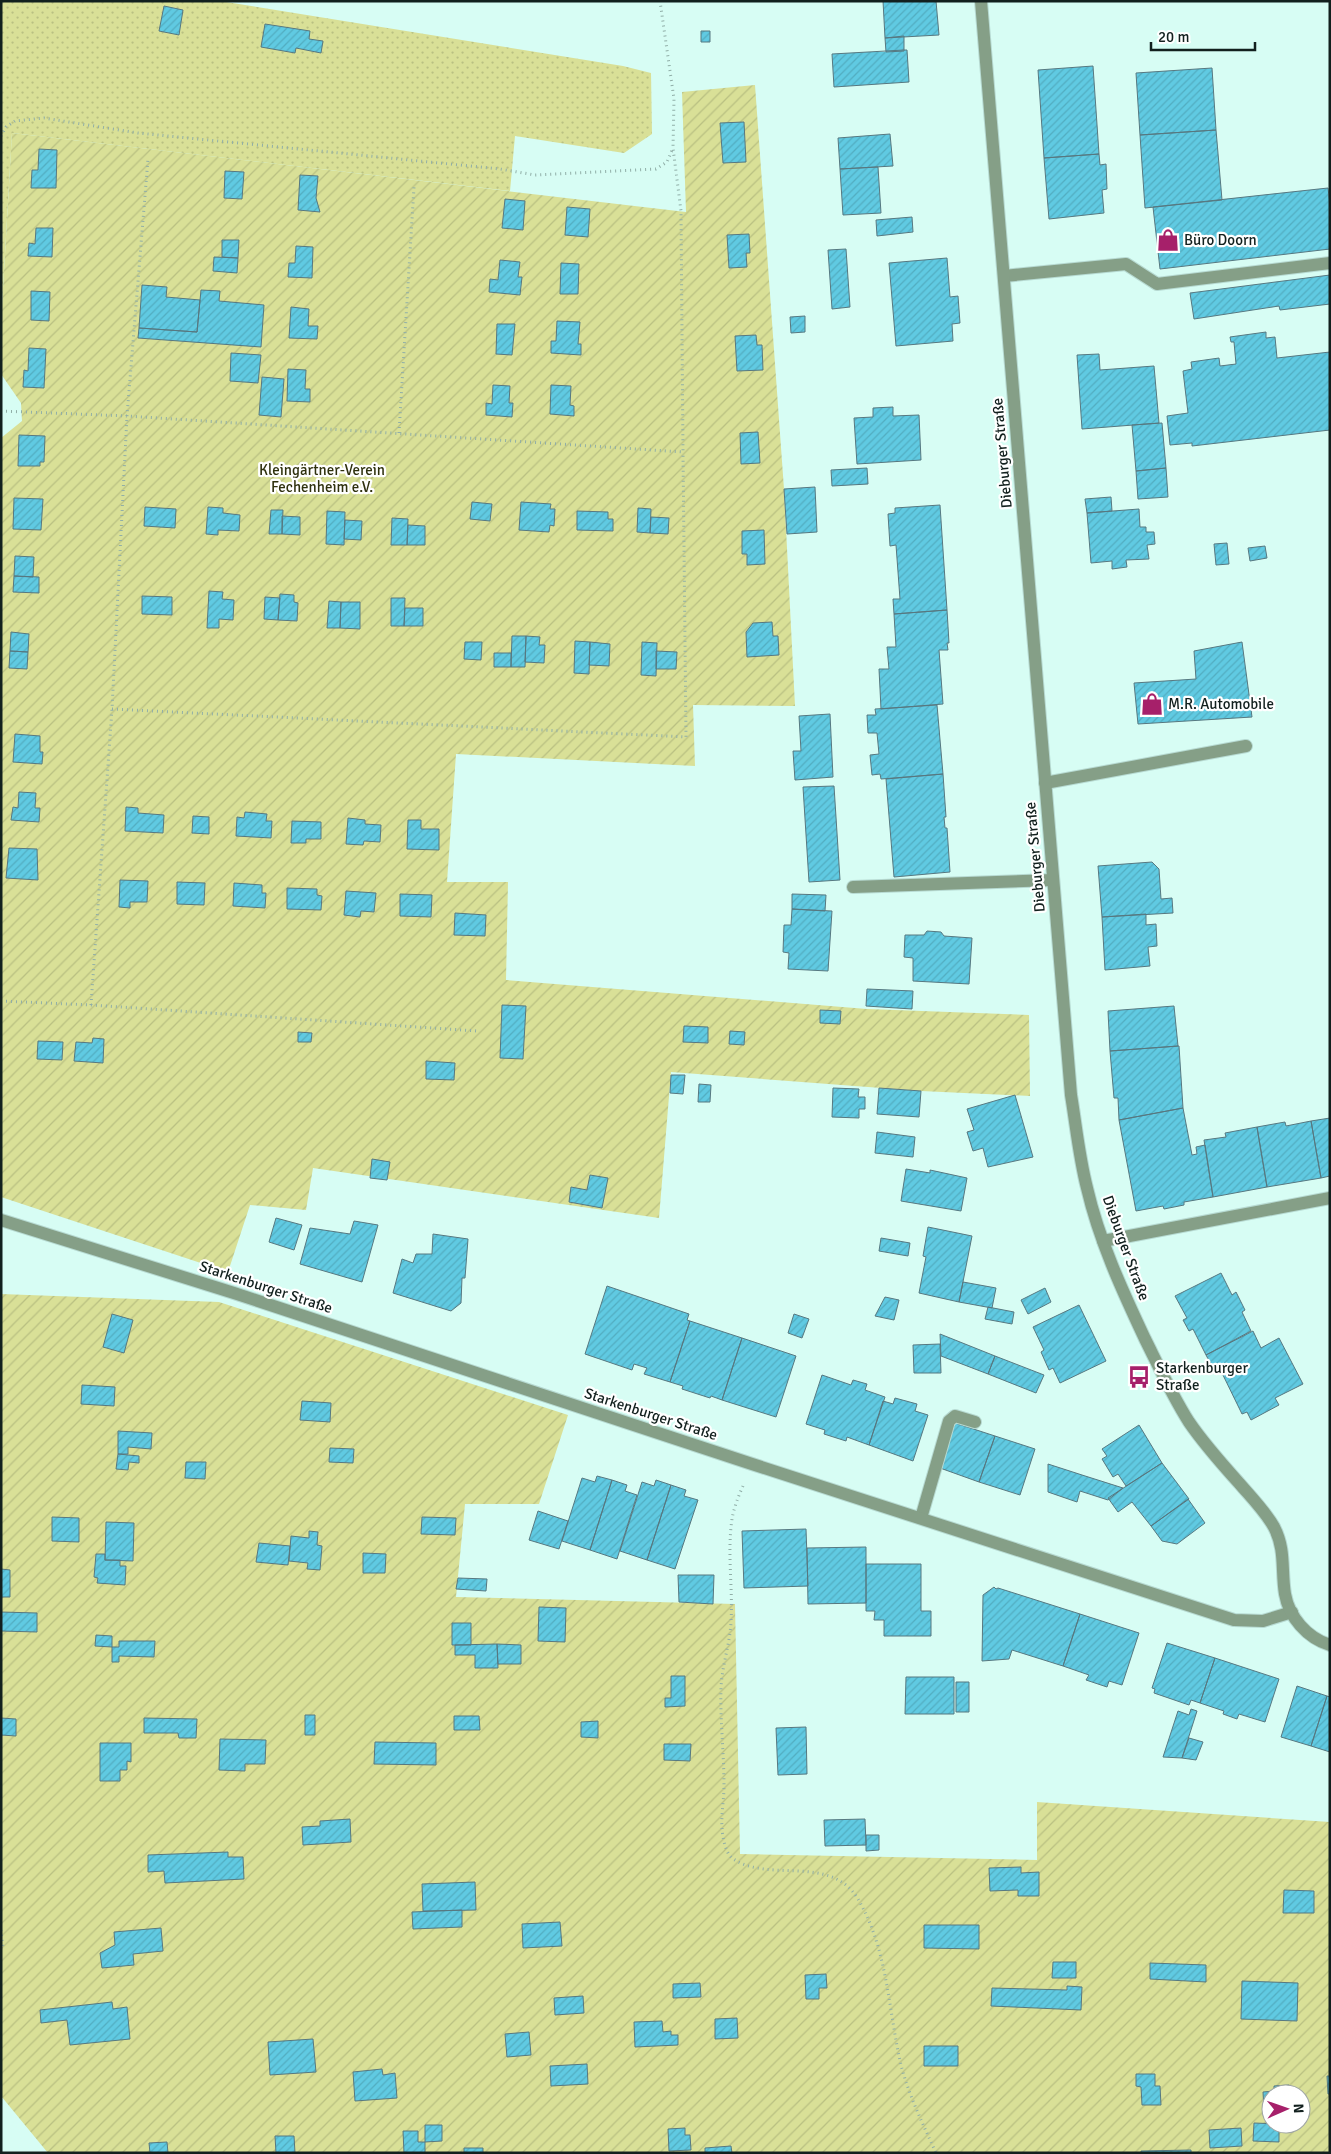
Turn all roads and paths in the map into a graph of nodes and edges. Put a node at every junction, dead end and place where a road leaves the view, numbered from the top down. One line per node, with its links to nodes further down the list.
1 (660, 1): 4 (path)
2 (981, 1): 8 (street, Dieburger Straße)
3 (1, 136): 4 (path)
4 (673, 148): 12 (path)
5 (148, 159): 10 (path)
6 (414, 187): 11 (path)
7 (1330, 262): 8 (street)
8 (1004, 276): 15 (street, Dieburger Straße)
9 (1, 411): 10 (path)
10 (127, 416): 11 (path); 13 (path)
11 (399, 433): 12 (path)
12 (683, 452): 13 (path)
13 (112, 709): 19 (path)
14 (1246, 746): 15 (street)
15 (1045, 783): 16 (street, Dieburger Straße)
16 (1053, 880): 17 (street); 23 (street, Dieburger Straße)
17 (854, 887)
18 (1, 1001): 19 (path)
19 (92, 1005): 20 (path)
20 (477, 1031)
21 (1330, 1198): 23 (street)
22 (1, 1220): 25 (street, Starkenburger Straße)
23 (1103, 1241): 27 (street, Dieburger Straße)
24 (975, 1422): 26 (street)
25 (752, 1464): 26 (street, Starkenburger Straße); 31 (path)
26 (922, 1518): 27 (street, Starkenburger Straße)
27 (1292, 1612): 28 (street, Dieburger Straße)
28 (1325, 1644)
29 (1, 1930): 30 (path)
30 (2, 1949)
31 (936, 2153)

